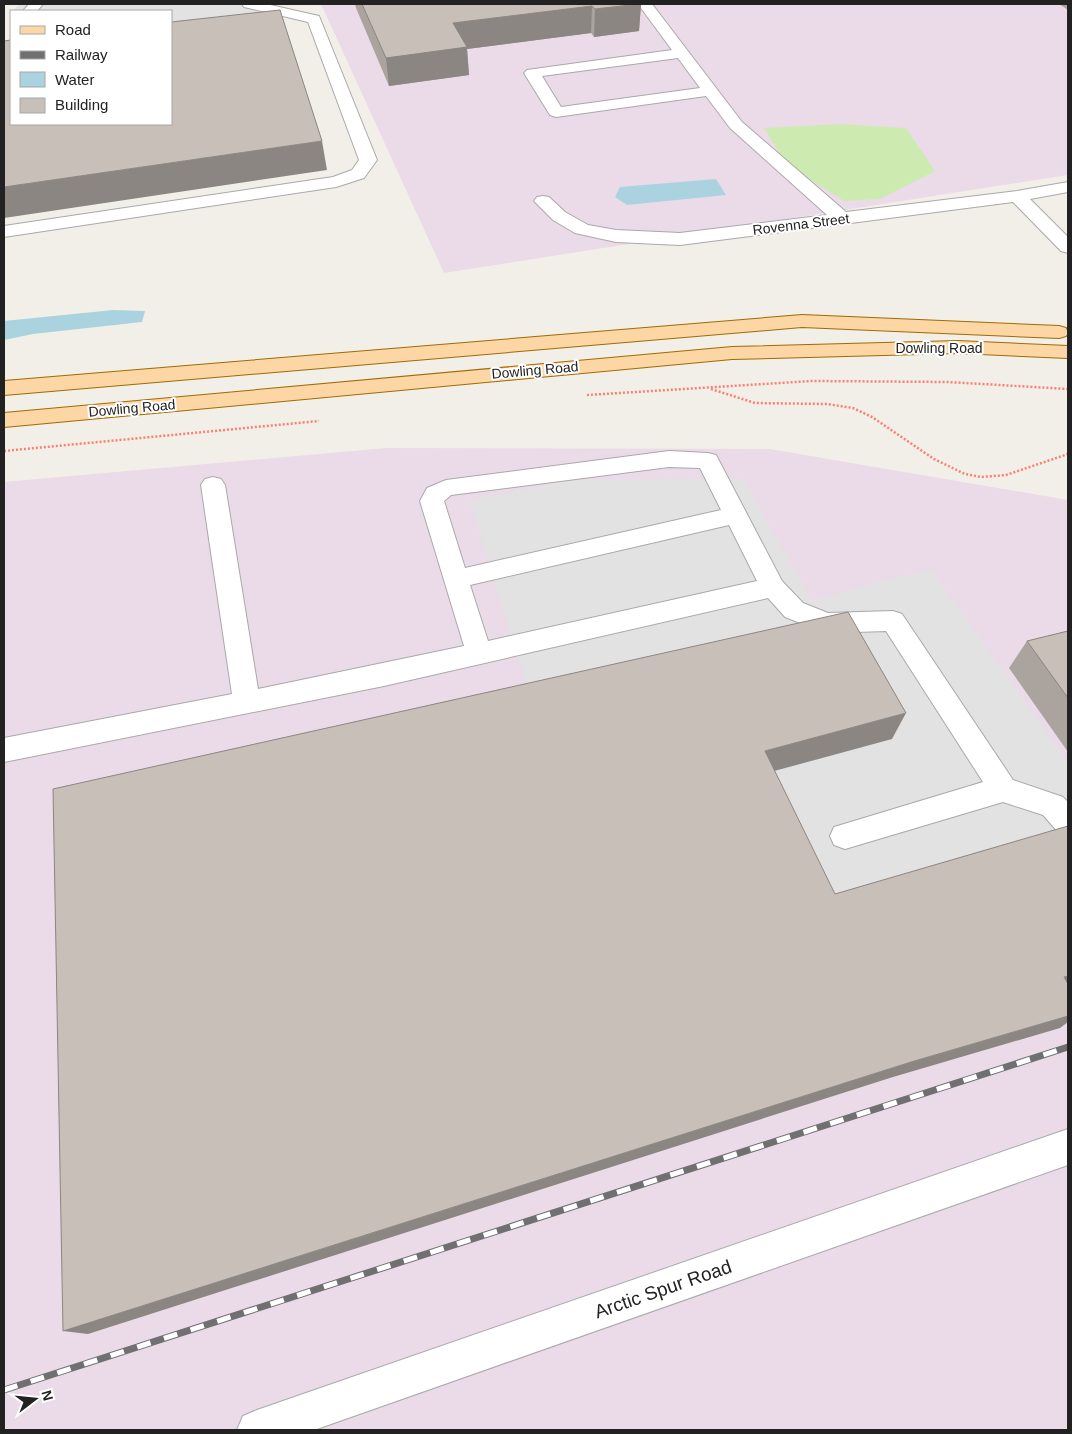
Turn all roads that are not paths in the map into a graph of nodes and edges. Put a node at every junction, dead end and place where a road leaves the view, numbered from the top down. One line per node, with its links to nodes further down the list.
1 (645, 4): 3 (street)
2 (246, 8): 9 (street)
3 (681, 53): 4 (street); 4 (street)
4 (710, 91): 8 (street)
5 (1068, 187): 6 (street, Rovenna Street)
6 (1017, 196): 8 (street, Rovenna Street); 10 (street)
7 (544, 201): 8 (street, Rovenna Street)
8 (842, 219)
9 (4, 232)
10 (1068, 247)
11 (1068, 333): 13 (main road, Dowling Road)
12 (1068, 352): 14 (main road, Dowling Road)
13 (4, 388)
14 (4, 420)
15 (213, 484): 20 (street)
16 (736, 515): 17 (street); 17 (street); 18 (street)
17 (456, 579): 19 (street)
18 (773, 586): 19 (street); 22 (street)
19 (479, 654): 20 (street)
20 (247, 702): 21 (street)
21 (4, 750)
22 (1003, 789): 23 (street); 24 (street)
23 (1068, 823)
24 (845, 836)
25 (1068, 1147): 26 (street, Arctic Spur Road)
26 (257, 1430)

